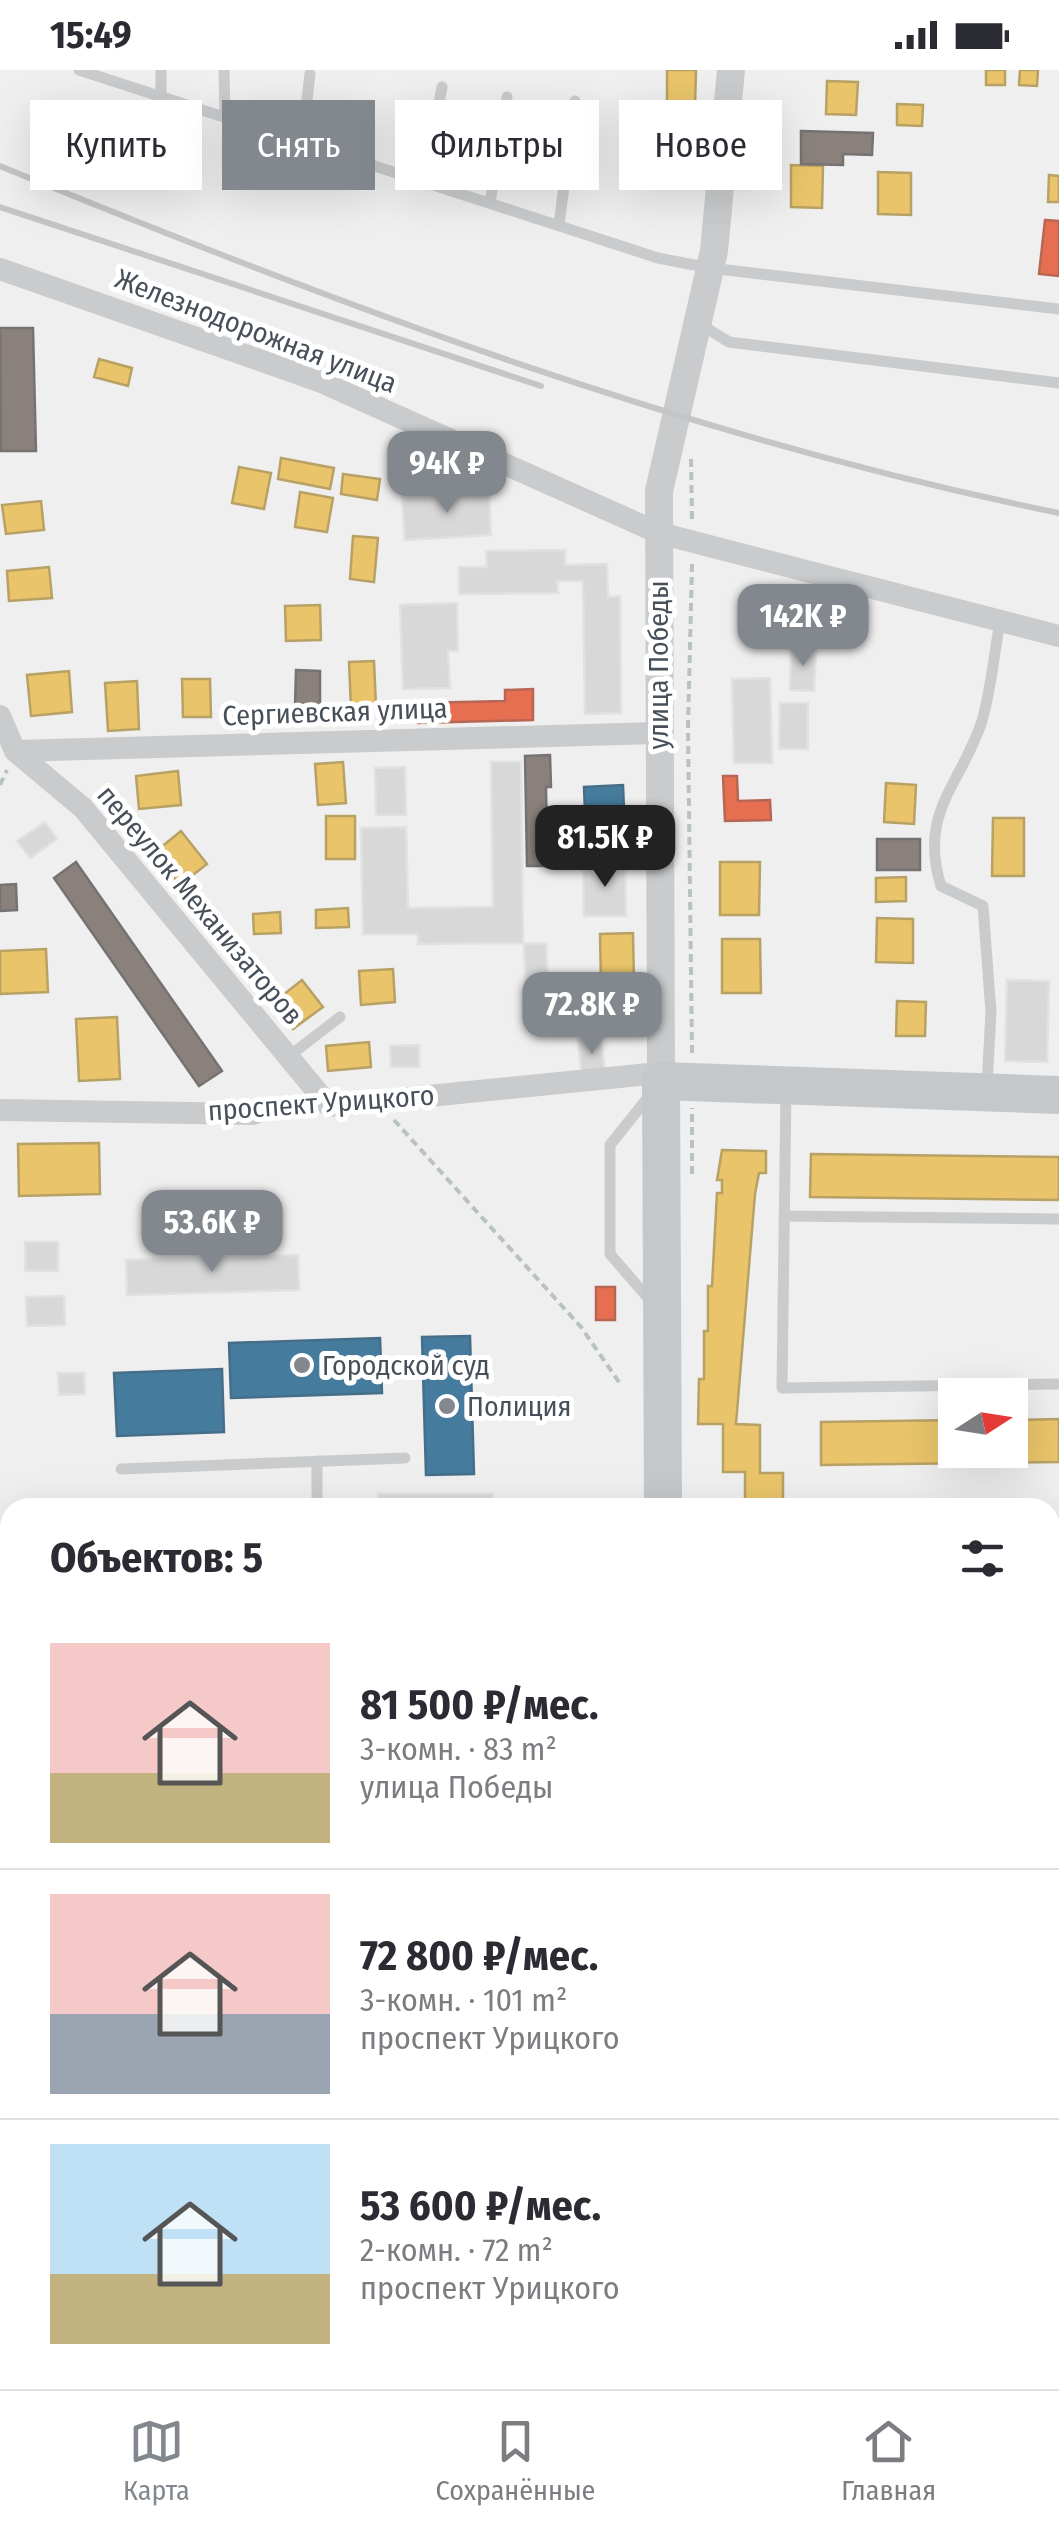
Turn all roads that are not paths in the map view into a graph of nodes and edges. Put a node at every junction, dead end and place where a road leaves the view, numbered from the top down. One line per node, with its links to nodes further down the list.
1 (78, 70): 5 (lane)
2 (160, 70): 8 (lane)
3 (224, 70): 10 (lane)
4 (731, 70): 18 (street, улица Победы)
5 (97, 73): 8 (lane)
6 (310, 74): 11 (lane)
7 (442, 88): 12 (lane)
8 (160, 96): 13 (lane)
9 (507, 97): 16 (lane)
10 (224, 100)
11 (307, 100)
12 (440, 100)
13 (222, 116)
14 (449, 190): 16 (lane)
15 (564, 190): 17 (lane)
16 (490, 203): 17 (lane)
17 (559, 225): 18 (lane)
18 (710, 268): 20 (lane); 21 (street, улица Победы)
19 (0, 270): 23 (street, Железнодорожная улица)
20 (1059, 309)
21 (698, 324): 22 (lane); 23 (street, улица Победы)
22 (1059, 383)
23 (659, 533): 24 (street, Железнодорожная улица); 27 (street, улица Победы)
24 (1000, 622): 25 (street, Железнодорожная улица); 33 (lane)
25 (1059, 636)
26 (0, 716): 28 (street)
27 (657, 733): 28 (street, Сергиевская улица); 31 (street, улица Победы)
28 (15, 752): 30 (street, переулок Механизаторов)
29 (340, 1017): 30 (lane)
30 (288, 1057): 35 (street, переулок Механизаторов)
31 (677, 1083): 32 (main road, проспект Урицкого); 35 (street, проспект Урицкого); 40 (main road, улица Победы); 40 (lane)
32 (786, 1087): 33 (main road, проспект Урицкого); 38 (lane)
33 (987, 1094): 34 (main road, проспект Урицкого)
34 (1059, 1095)
35 (329, 1106)
36 (0, 1110): 37 (street, проспект Урицкого)
37 (254, 1114)
38 (784, 1216): 39 (lane); 41 (lane)
39 (1059, 1219)
40 (664, 1315): 46 (main road, улица Победы)
41 (1059, 1384)
42 (405, 1458): 43 (lane)
43 (317, 1461): 44 (lane); 45 (lane)
44 (120, 1469)
45 (317, 1498)
46 (664, 1498)

